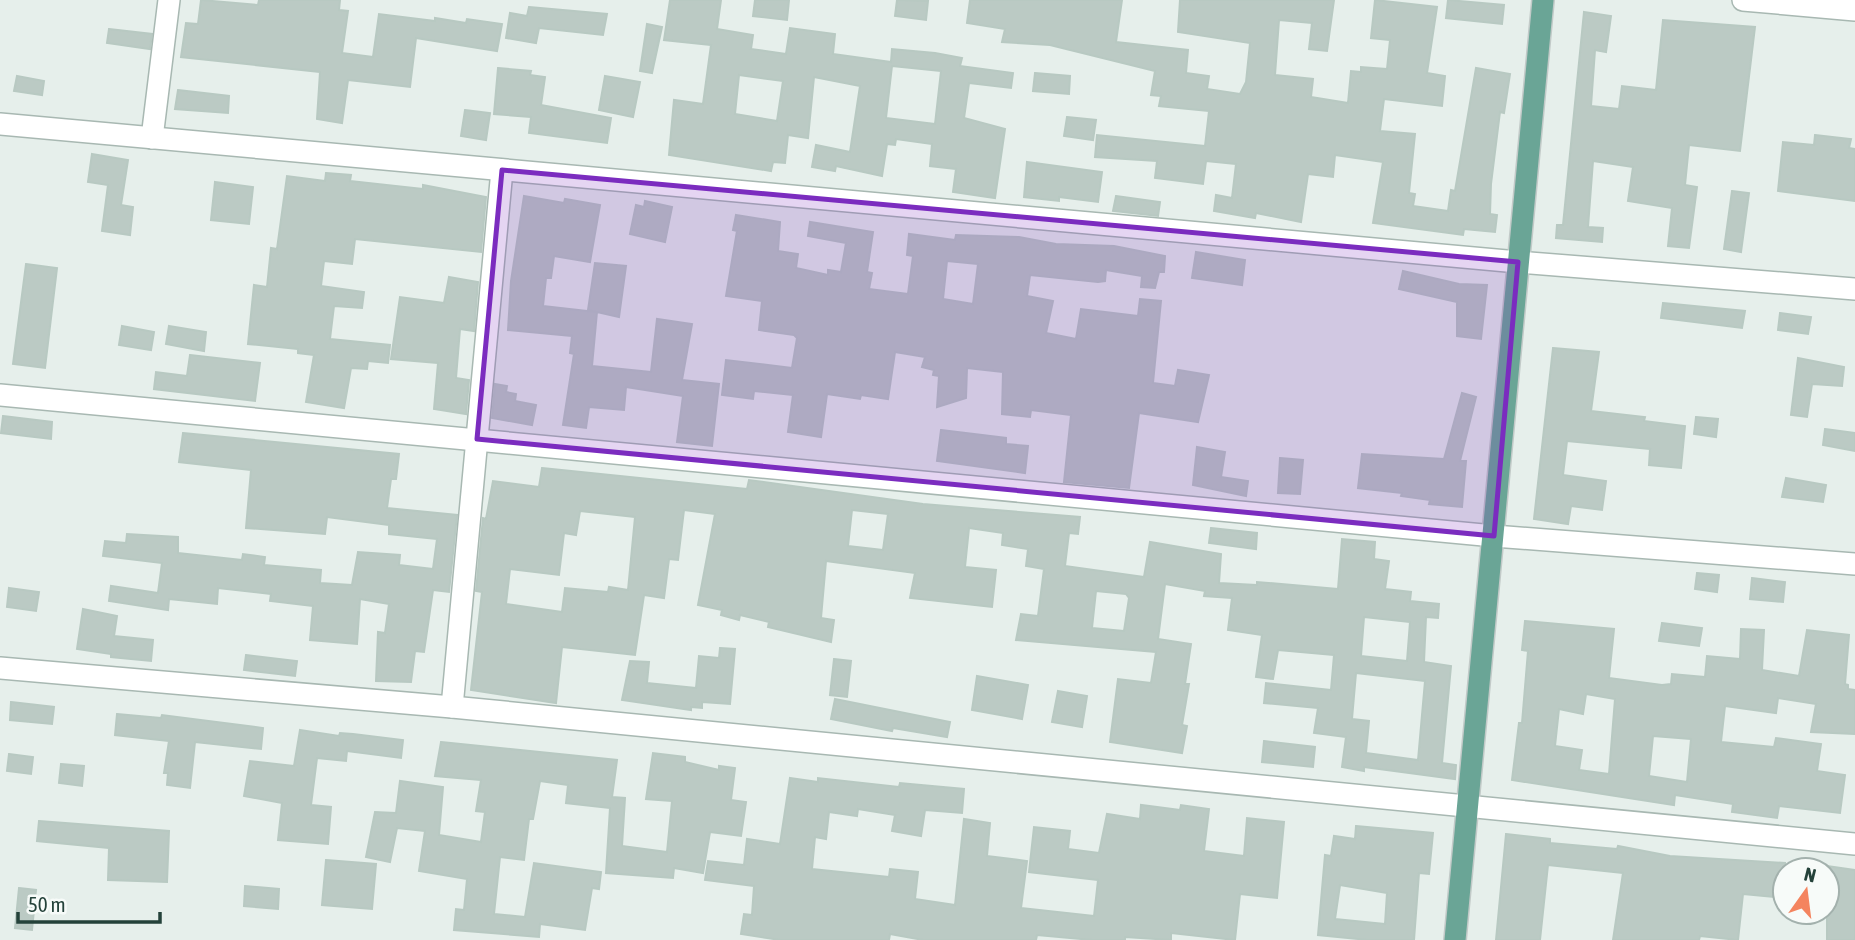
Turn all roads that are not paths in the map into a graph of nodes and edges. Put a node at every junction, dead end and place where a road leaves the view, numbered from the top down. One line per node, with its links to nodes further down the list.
1 (169, 0): 6 (street)
2 (1543, 0): 8 (main road)
3 (1743, 0): 4 (street)
4 (1855, 10)
5 (0, 124): 6 (street)
6 (152, 138): 7 (street)
7 (502, 170): 8 (street); 11 (street)
8 (1518, 262): 9 (street); 12 (main road)
9 (1855, 289)
10 (0, 395): 11 (street)
11 (477, 439): 12 (street); 15 (street)
12 (1494, 536): 13 (street); 16 (main road)
13 (1855, 564)
14 (0, 668): 15 (street)
15 (452, 707): 16 (street)
16 (1467, 806): 17 (street); 18 (main road)
17 (1855, 844)
18 (1455, 940)

